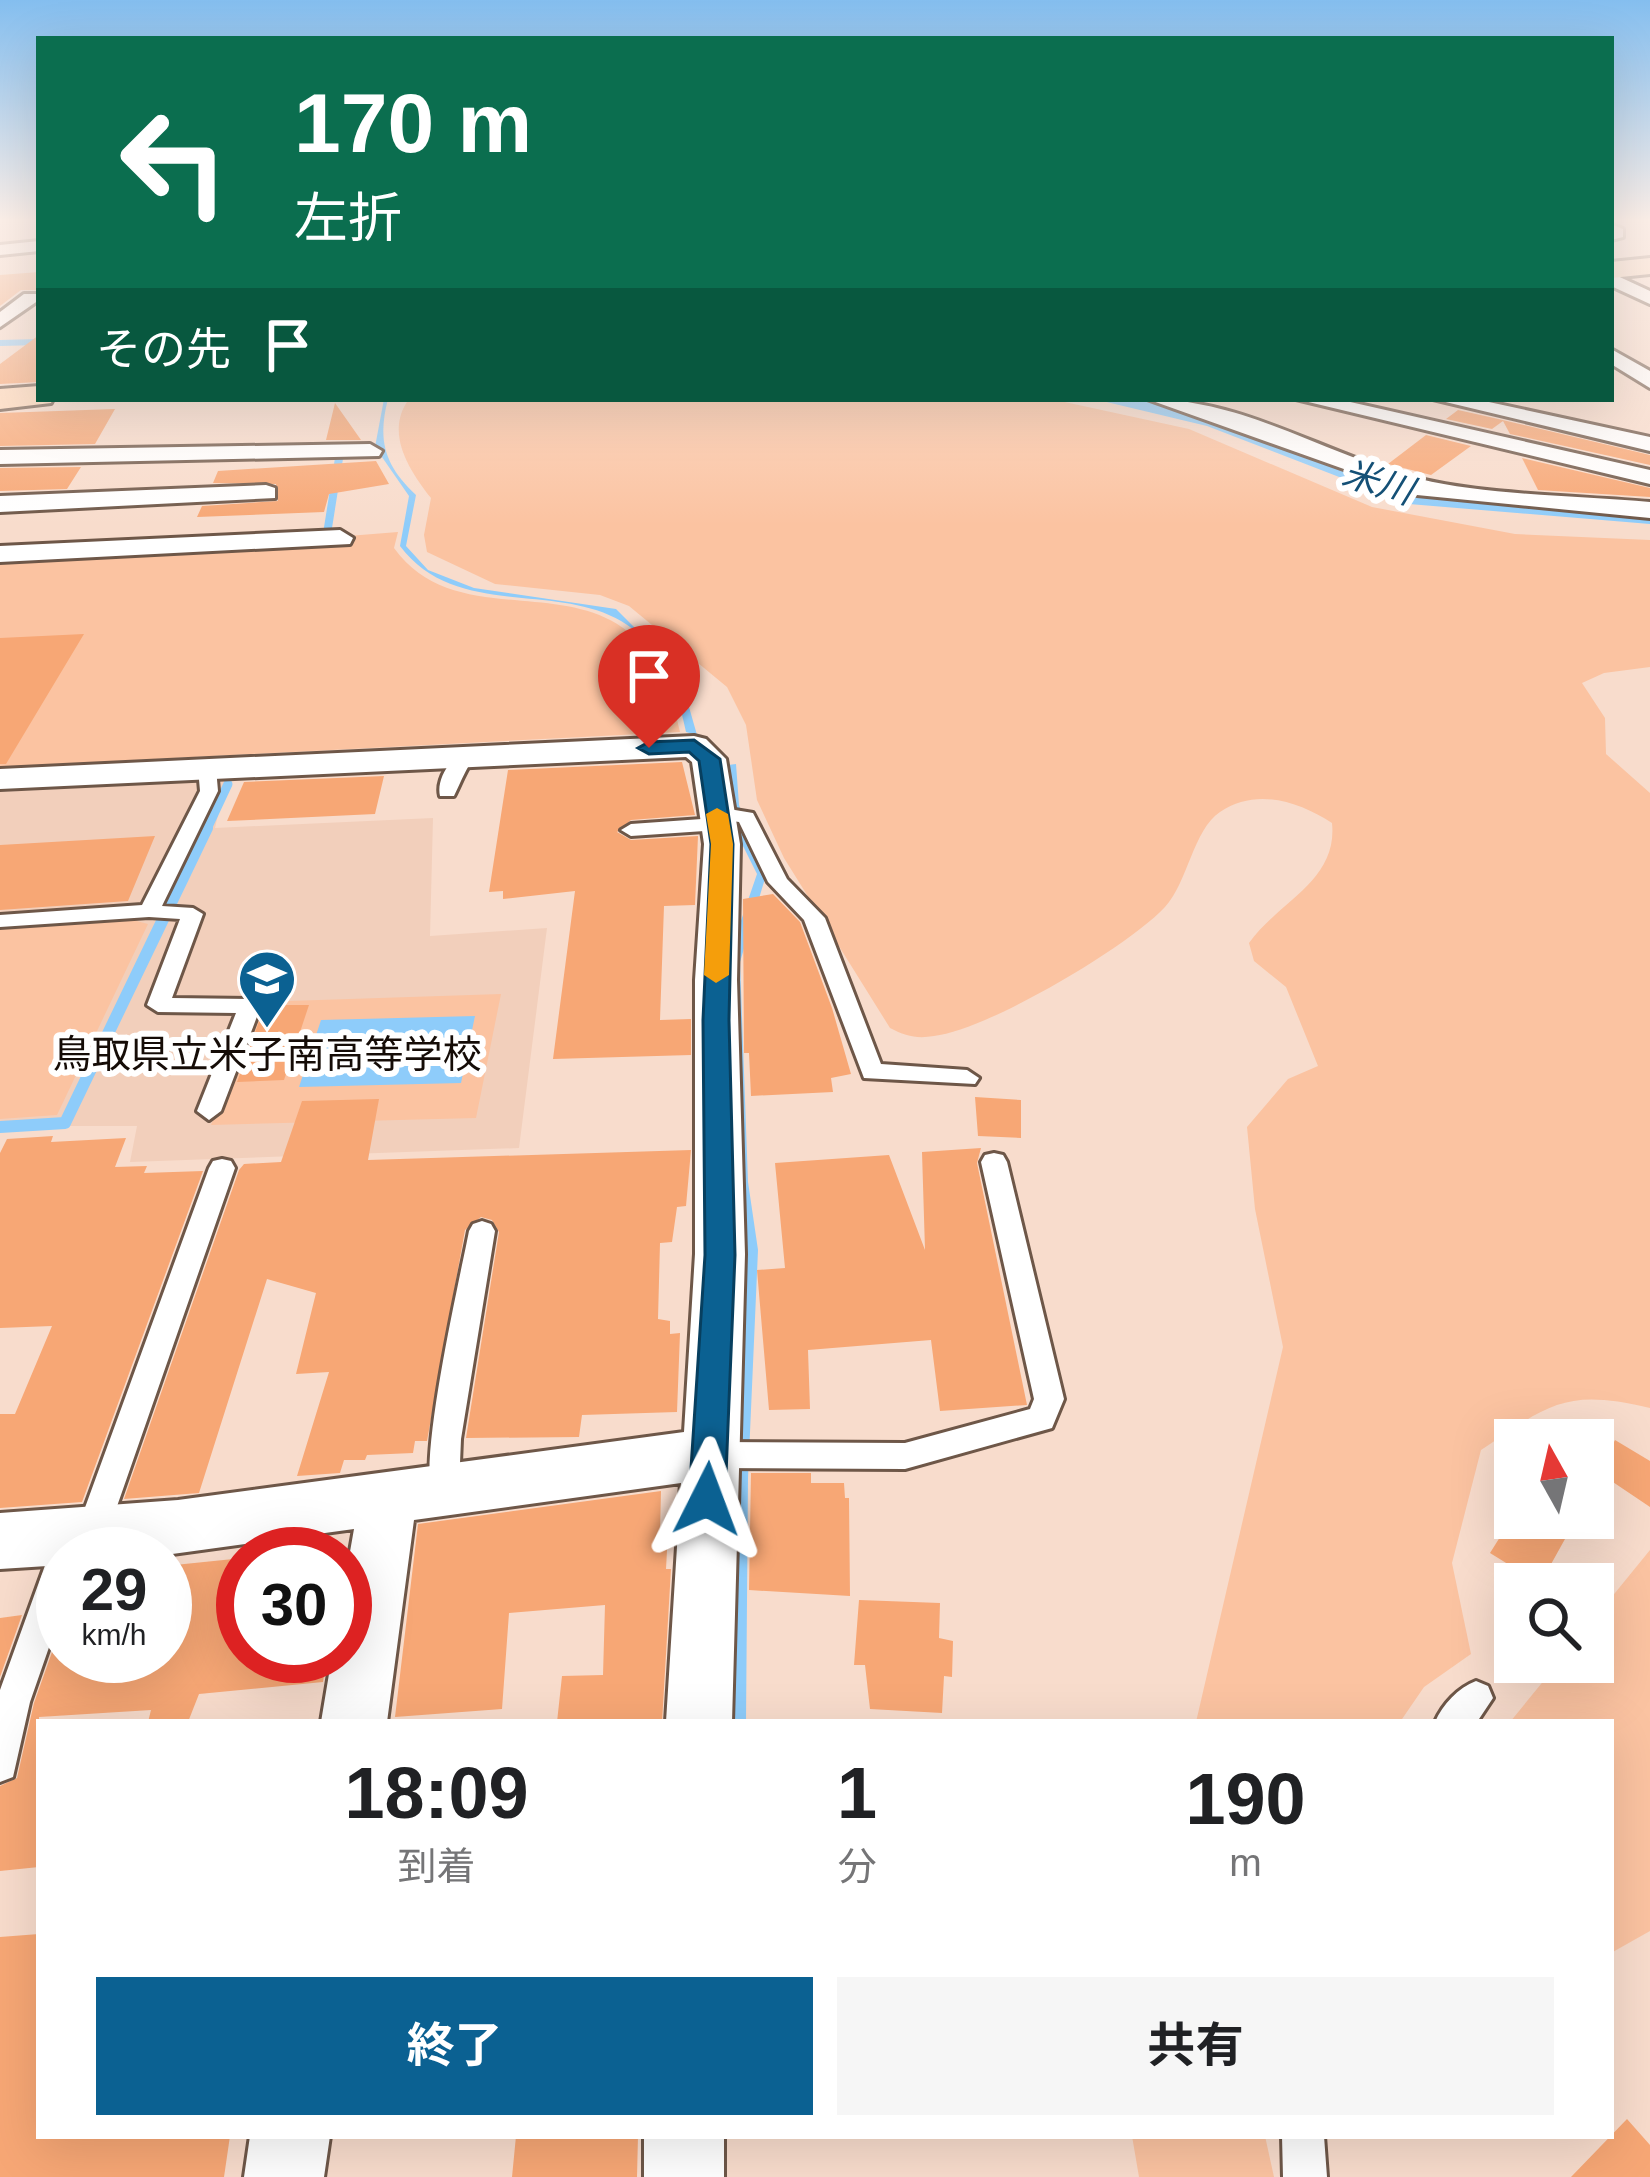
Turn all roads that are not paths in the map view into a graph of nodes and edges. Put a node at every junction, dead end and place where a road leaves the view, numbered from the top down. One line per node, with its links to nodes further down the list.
1 (0, 323): 2 (street)
2 (36, 324)
3 (1650, 345): 4 (street)
4 (1614, 351)
5 (1614, 354): 6 (street)
6 (1650, 381)
7 (36, 396): 8 (main road)
8 (0, 399)
9 (1170, 402): 21 (street)
10 (1319, 402): 15 (street)
11 (1458, 402): 13 (street)
12 (1554, 402): 13 (street)
13 (1578, 428): 14 (street)
14 (1650, 444)
15 (1506, 445): 19 (street); 21 (street)
16 (284, 449): 17 (street); 18 (street); 20 (street)
17 (370, 451)
18 (0, 457)
19 (1650, 477)
20 (266, 493): 22 (street); 25 (street)
21 (1532, 501): 23 (street)
22 (0, 504)
23 (1650, 510)
24 (340, 538): 25 (street)
25 (245, 542): 26 (street)
26 (0, 554)
27 (466, 756): 28 (street); 30 (lane); 31 (street)
28 (208, 768): 29 (street); 33 (lane)
29 (0, 779)
30 (447, 792)
31 (718, 818): 32 (lane); 35 (lane); 40 (street)
32 (631, 830)
33 (148, 911): 34 (lane); 36 (lane)
34 (0, 921)
35 (967, 1078)
36 (209, 1111)
37 (994, 1162): 40 (lane)
38 (222, 1168): 42 (lane)
39 (482, 1231): 41 (lane)
40 (708, 1455): 41 (street); 48 (street)
41 (416, 1492): 43 (street); 47 (street)
42 (80, 1527)
43 (192, 1528)
44 (0, 1541): 45 (street)
45 (36, 1544)
46 (36, 1642): 49 (lane)
47 (355, 1719)
48 (699, 1719)
49 (0, 1764)
50 (290, 2139): 53 (street)
51 (684, 2139): 54 (street)
52 (1303, 2139): 55 (lane)
53 (284, 2177)
54 (684, 2177)
55 (1305, 2177)

